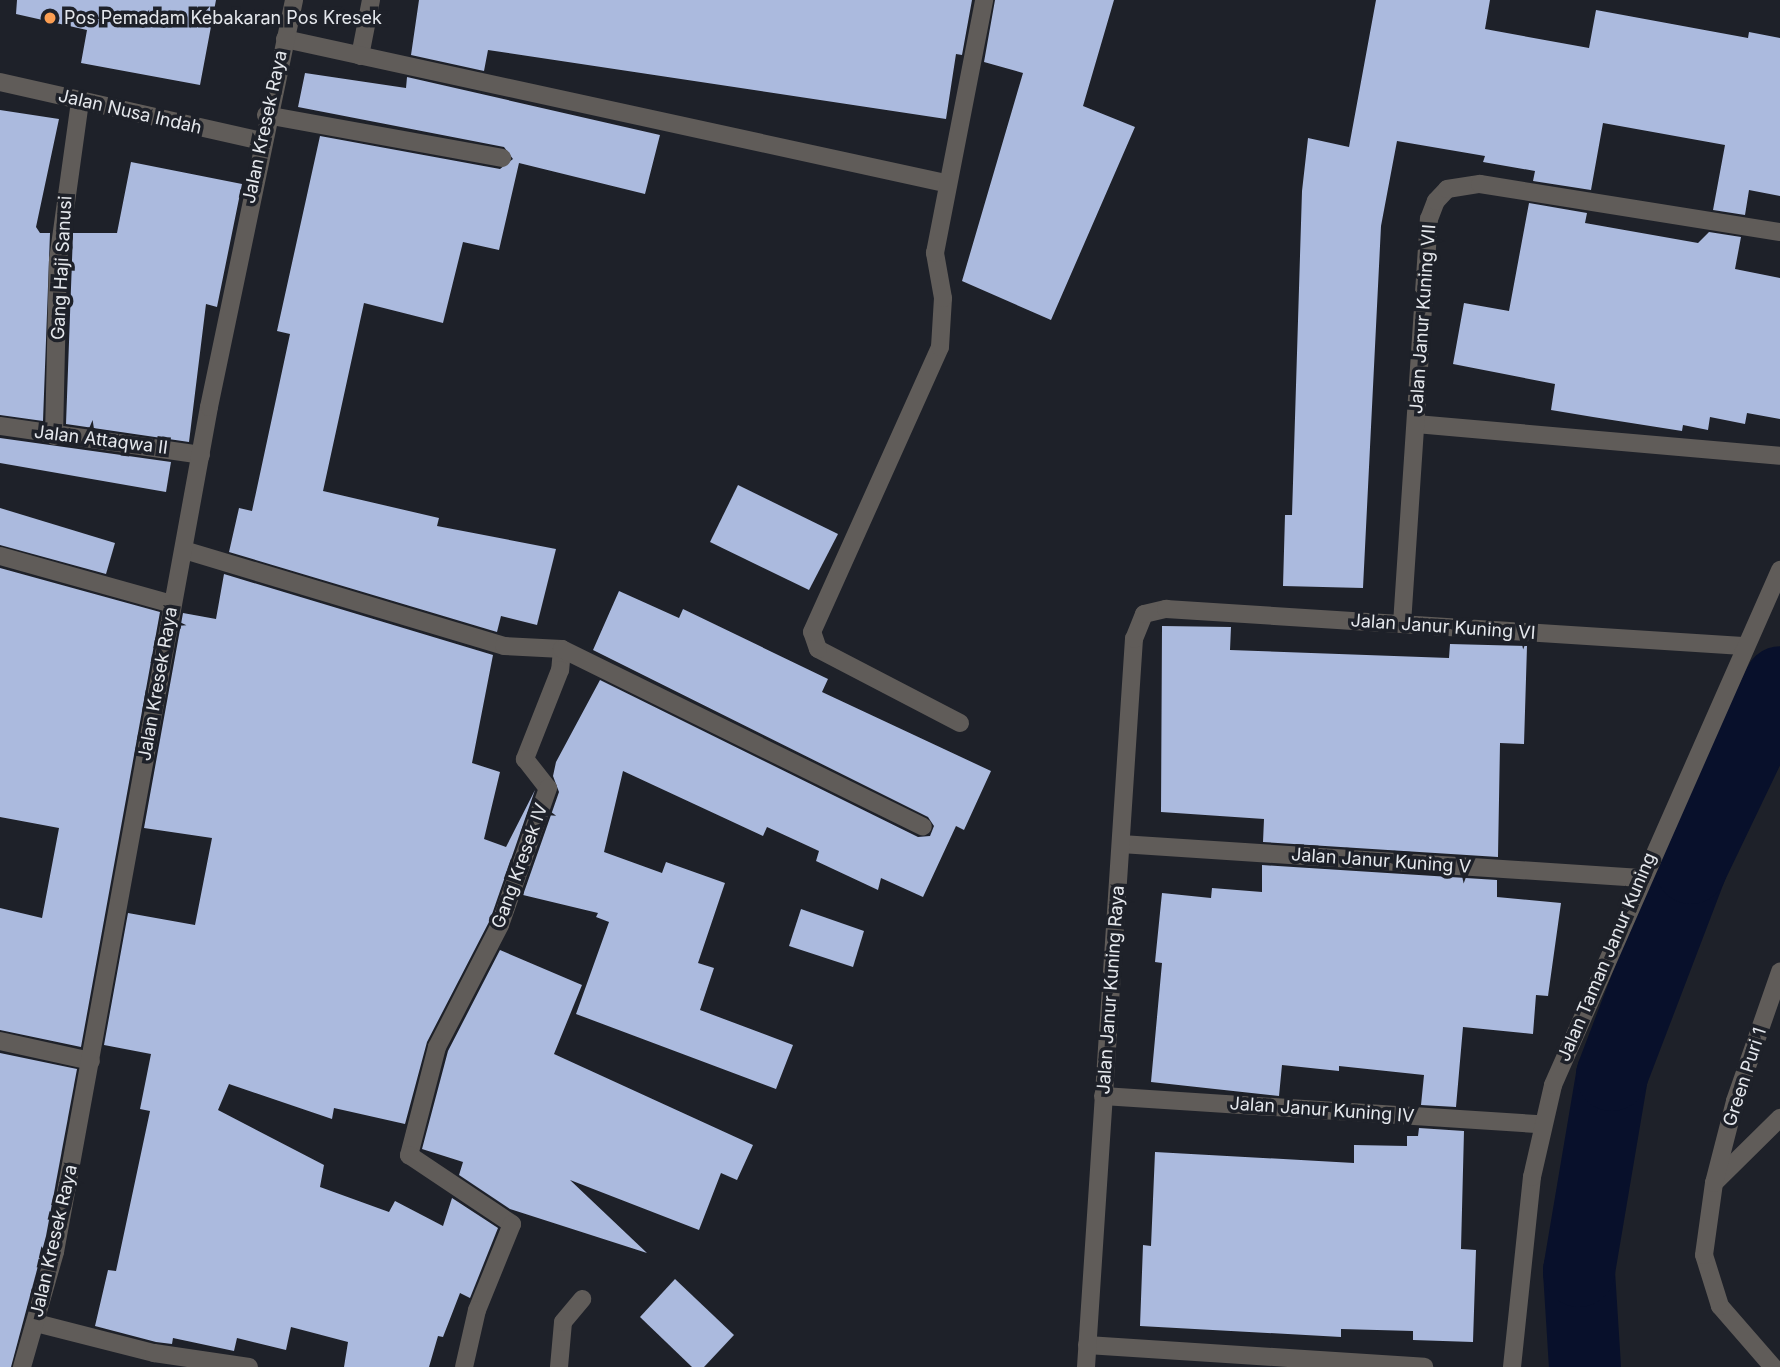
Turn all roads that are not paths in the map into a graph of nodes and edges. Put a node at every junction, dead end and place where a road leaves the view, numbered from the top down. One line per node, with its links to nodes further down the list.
1 (294, 0): 4 (street, Jalan Kresek Raya)
2 (370, 0): 5 (street)
3 (984, 0): 11 (street)
4 (285, 39): 5 (street); 8 (street, Jalan Kresek Raya)
5 (360, 56): 11 (street)
6 (0, 82): 7 (street, Jalan Nusa Indah)
7 (80, 101): 9 (street, Jalan Nusa Indah); 15 (street, Gang Haji Sanusi)
8 (267, 115): 9 (street, Jalan Kresek Raya); 10 (street)
9 (261, 141): 16 (street, Jalan Kresek Raya)
10 (502, 158)
11 (945, 183): 26 (street)
12 (1780, 232): 13 (street, Jalan Janur Kuning VII)
13 (1416, 424): 17 (street); 23 (street, Jalan Janur Kuning VII)
14 (0, 426): 15 (street, Jalan Attaqwa II)
15 (54, 436): 16 (street, Jalan Attaqwa II)
16 (201, 455): 18 (street, Jalan Kresek Raya)
17 (1780, 456)
18 (184, 550): 21 (street, Jalan Kresek Raya); 25 (street)
19 (0, 556): 21 (street)
20 (1780, 570): 24 (street, Jalan Taman Janur Kuning)
21 (172, 604): 32 (street, Jalan Kresek Raya)
22 (1144, 614): 23 (street, Jalan Janur Kuning VI); 28 (street, Jalan Janur Kuning Raya)
23 (1402, 624): 24 (street, Jalan Janur Kuning VI)
24 (1743, 646): 29 (street, Jalan Taman Janur Kuning)
25 (562, 649): 27 (street); 42 (street, Gang Kresek IV)
26 (960, 723)
27 (923, 827)
28 (1121, 844): 29 (street, Jalan Janur Kuning V); 33 (street, Jalan Janur Kuning Raya)
29 (1641, 878): 35 (street, Jalan Taman Janur Kuning)
30 (1780, 972): 36 (street, Green Puri 1)
31 (0, 1041): 32 (street)
32 (91, 1061): 38 (street, Jalan Kresek Raya)
33 (1103, 1096): 35 (street, Jalan Janur Kuning IV); 39 (street, Jalan Janur Kuning Raya)
34 (1780, 1118): 36 (street)
35 (1540, 1124): 46 (street, Jalan Taman Janur Kuning)
36 (1714, 1184): 47 (street, Green Puri 1)
37 (582, 1299): 43 (street)
38 (36, 1323): 40 (street, Jalan Kresek Raya); 41 (street)
39 (1087, 1345): 44 (street, Jalan Janur Kuning Raya); 45 (street)
40 (22, 1367)
41 (249, 1367)
42 (464, 1367)
43 (559, 1367)
44 (1086, 1367)
45 (1424, 1367)
46 (1512, 1367)
47 (1773, 1367)

